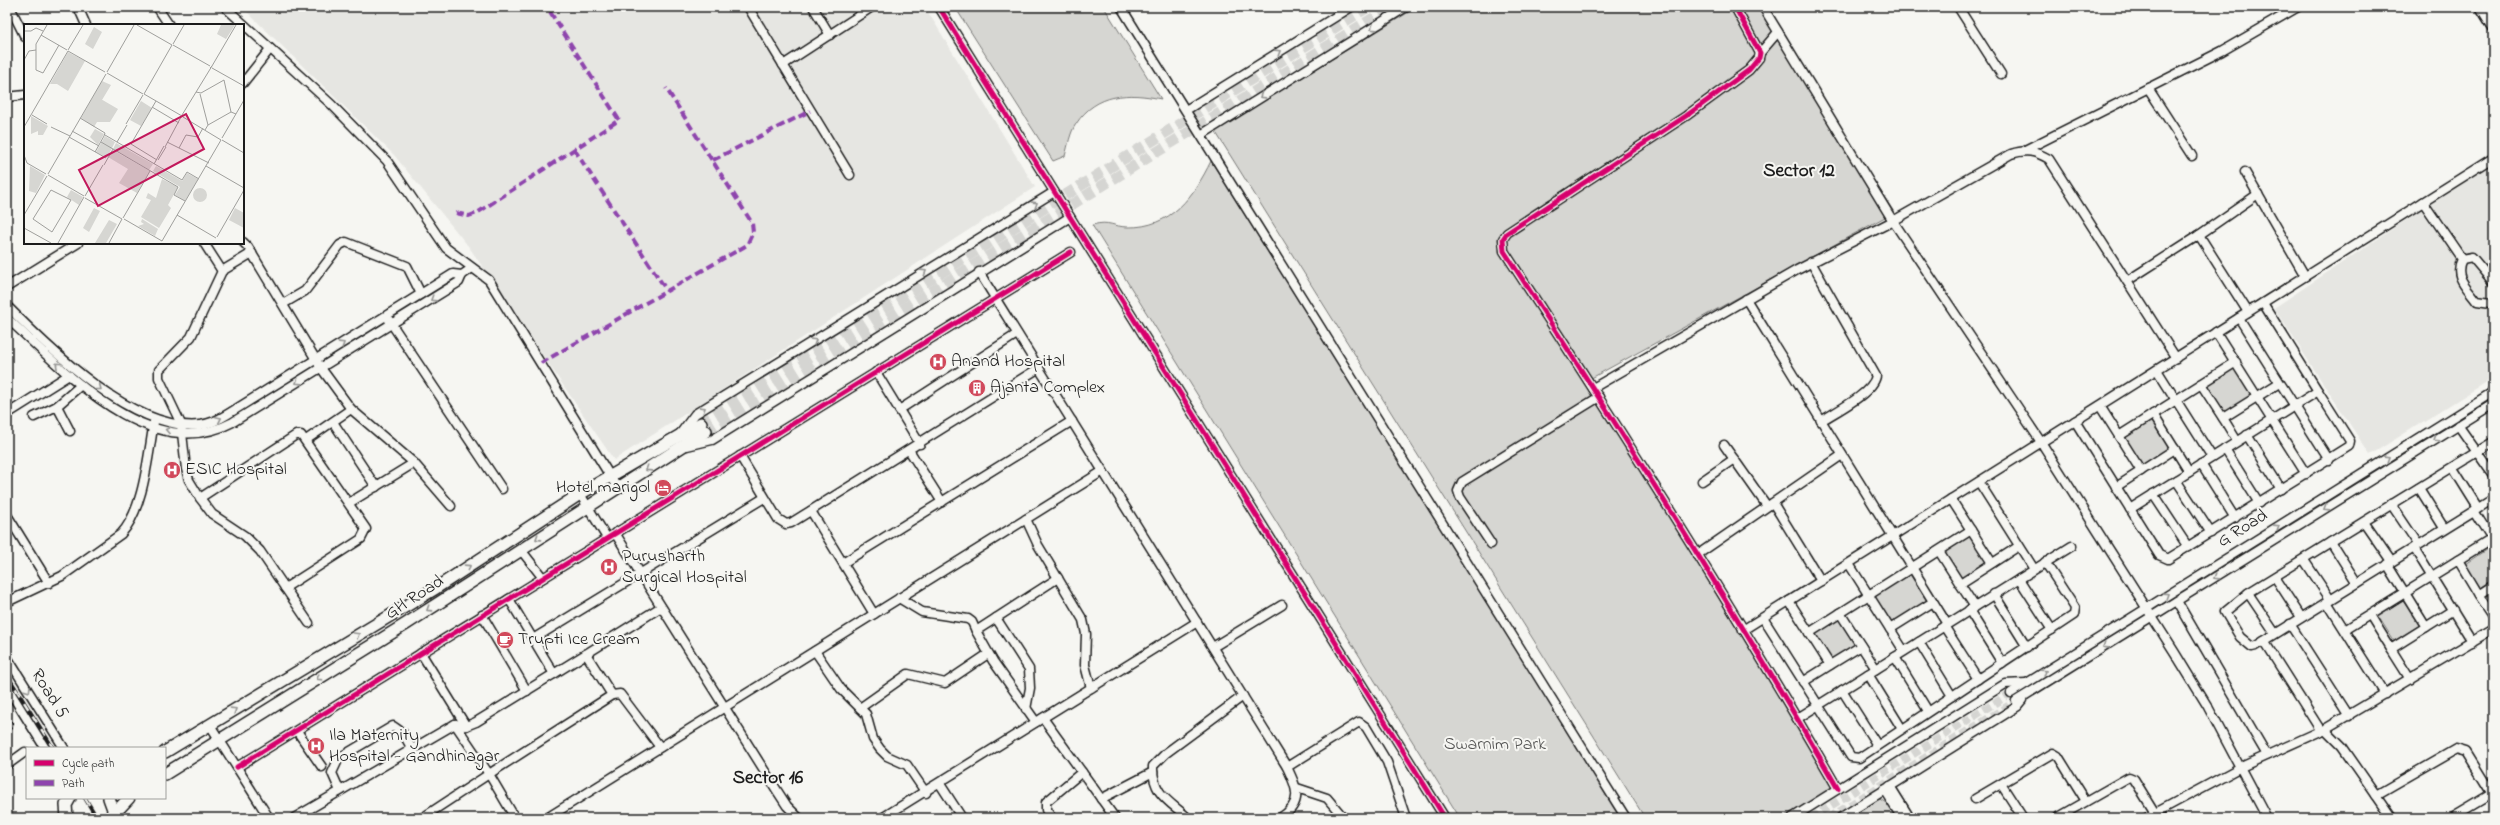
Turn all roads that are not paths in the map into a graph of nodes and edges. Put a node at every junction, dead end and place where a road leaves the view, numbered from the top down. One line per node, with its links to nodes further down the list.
1 (10, 7): 25 (street)
2 (78, 7): 19 (street)
3 (157, 7): 20 (street)
4 (225, 7): 21 (street)
5 (748, 7): 29 (street)
6 (813, 7): 26 (street)
7 (872, 7): 26 (street)
8 (939, 7): 42 (street)
9 (1121, 7): 35 (street)
10 (1352, 7): 35 (street, one-way to 10)
11 (1406, 7): 36 (street, one-way to 36)
12 (1735, 7): 28 (street)
13 (1763, 7): 24 (street)
14 (1958, 7): 30 (street)
15 (2298, 7): 32 (street)
16 (2480, 7): 23 (street)
17 (2489, 7): 18 (street)
18 (2493, 14)
19 (86, 24)
20 (168, 24)
21 (243, 24)
22 (244, 25): 27 (street)
23 (2493, 28)
24 (1778, 32): 28 (street); 46 (street)
25 (24, 35)
26 (830, 35): 29 (street)
27 (270, 49): 31 (street); 55 (street)
28 (1760, 53): 88 (street)
29 (783, 64): 41 (street)
30 (2001, 74)
31 (244, 82)
32 (2148, 88): 37 (street); 38 (street)
33 (24, 95): 34 (street)
34 (7, 97)
35 (1186, 110): 36 (street)
36 (1201, 135): 348 (street)
37 (2025, 150): 46 (street); 60 (street)
38 (2192, 156)
39 (2493, 158): 44 (street)
40 (2245, 172): 43 (street)
41 (850, 175)
42 (1054, 192): 45 (street); 120 (street, one-way to 42)
43 (2258, 194): 47 (street); 59 (street)
44 (2423, 202): 53 (street); 59 (street)
45 (1070, 217): 57 (street); 347 (street)
46 (1893, 221): 54 (street); 121 (street)
47 (2199, 235): 60 (street); 70 (street)
48 (244, 243): 52 (street)
49 (76, 244): 62 (street)
50 (205, 244): 56 (street)
51 (1071, 252): 64 (street)
52 (252, 253): 56 (street); 68 (street)
53 (2462, 258): 61 (street); 67 (street)
54 (1812, 262): 65 (street); 107 (street)
55 (472, 268): 58 (street); 142 (street)
56 (222, 271): 110 (street)
57 (979, 272): 64 (street); 120 (street)
58 (462, 275): 63 (street); 74 (street, one-way to 74)
59 (2305, 276): 66 (street)
60 (2127, 282): 77 (street)
61 (2493, 282)
62 (7, 286)
63 (421, 294): 68 (street); 71 (street)
64 (995, 298): 76 (street); 83 (street)
65 (1746, 299): 88 (street); 107 (street)
66 (2263, 303): 70 (street); 89 (street)
67 (2492, 303)
68 (283, 304): 78 (street)
69 (7, 306): 103 (street, one-way to 103)
70 (2248, 312): 73 (street)
71 (386, 316): 74 (street); 78 (street, one-way to 71)
72 (7, 318): 84 (street, one-way to 72)
73 (2239, 318): 75 (street); 85 (street)
74 (392, 324): 80 (street); 149 (street)
75 (2216, 332): 77 (street); 79 (street)
76 (1018, 334): 81 (street); 99 (street)
77 (2176, 358): 82 (street)
78 (316, 360): 80 (street); 110 (street, one-way to 78)
79 (2236, 362): 86 (street); 92 (street)
80 (321, 368): 98 (street); 115 (street, one-way to 115)
81 (1038, 368): 106 (street); 123 (street)
82 (2157, 370): 93 (street); 96 (street)
83 (876, 372): 99 (street); 130 (street)
84 (69, 375): 87 (street); 100 (street)
85 (2279, 383): 92 (street); 97 (street)
86 (2201, 384): 93 (street); 104 (street)
87 (81, 385): 95 (street); 112 (street)
88 (1593, 388): 91 (street)
89 (2318, 390): 97 (street); 133 (street)
90 (2493, 392): 223 (street, G Road, one-way to 90)
91 (1599, 397): 180 (street); 187 (street)
92 (2258, 397): 104 (street); 105 (street)
93 (2176, 400): 101 (street); 131 (street)
94 (2493, 404): 111 (street, G Road)
95 (57, 406): 102 (street); 114 (street)
96 (2100, 406): 109 (street); 117 (street)
97 (2294, 406): 105 (street); 133 (street)
98 (351, 409): 108 (street); 134 (street)
99 (899, 410): 123 (street)
100 (7, 414)
101 (2153, 414): 117 (street); 125 (street)
102 (34, 417)
103 (155, 417): 110 (street); 112 (street)
104 (2223, 418): 119 (street)
105 (2272, 420): 116 (street); 140 (street)
106 (1072, 421): 137 (street); 158 (street)
107 (1821, 421): 129 (street)
108 (333, 422): 118 (street); 147 (street)
109 (2075, 422): 121 (street); 146 (street)
110 (181, 424): 115 (street)
111 (2458, 425): 128 (street); 217 (street, G Road, one-way to 217)
112 (153, 426): 115 (street, one-way to 112); 204 (street)
113 (704, 427): 120 (main road)
114 (70, 431)
115 (183, 433): 154 (street)
116 (2247, 435): 119 (street); 151 (street)
117 (2119, 436): 138 (street)
118 (306, 440): 154 (street); 160 (street)
119 (2237, 441): 126 (street)
120 (679, 442): 142 (main road, GH Road); 150 (main road, GH Road, one-way to 150)
121 (2041, 442): 145 (street); 223 (street)
122 (2493, 442): 128 (street)
123 (920, 444): 127 (street)
124 (1724, 445): 132 (street)
125 (2175, 449): 138 (street); 139 (street)
126 (2225, 449): 131 (street); 159 (street)
127 (909, 450): 158 (street); 167 (street)
128 (2476, 451): 136 (street); 141 (street)
129 (1842, 455): 162 (street); 176 (street)
130 (740, 456): 155 (street); 174 (street)
131 (2212, 457): 135 (street)
132 (1734, 459): 144 (street); 162 (street)
133 (2329, 460): 140 (street)
134 (414, 463): 147 (street); 163 (street)
135 (2201, 464): 139 (street); 169 (street)
136 (2453, 468): 148 (street); 166 (street)
137 (1103, 471): 170 (street); 235 (street)
138 (2141, 471): 146 (street)
139 (2189, 472): 143 (street)
140 (2306, 474): 151 (street)
141 (2493, 475)
142 (610, 476): 150 (street); 152 (main road, GH Road)
143 (2176, 480): 153 (street); 175 (street)
144 (1702, 481)
145 (1979, 482): 156 (street); 181 (street)
146 (2116, 486): 165 (street)
147 (376, 487): 160 (street)
148 (2419, 488): 161 (street); 172 (street)
149 (502, 489)
150 (618, 489): 164 (main road, GH Road)
151 (2281, 489): 159 (street)
152 (580, 494): 164 (street); 292 (main road, GH Road, one-way to 152)
153 (2153, 494): 165 (street); 184 (street)
154 (200, 498): 208 (street)
155 (764, 498): 167 (street); 197 (street)
156 (1951, 499): 173 (street); 176 (street)
157 (2493, 499): 166 (street)
158 (942, 502): 191 (street)
159 (2259, 503): 169 (street)
160 (349, 504): 208 (street)
161 (2391, 504): 171 (street); 183 (street)
162 (1770, 505): 187 (street); 203 (street)
163 (451, 506)
164 (587, 506): 177 (street); 185 (main road, GH Road, one-way to 185)
165 (2130, 509): 184 (street)
166 (2476, 509): 172 (street); 178 (street)
167 (811, 511): 191 (street)
168 (7, 515): 204 (street)
169 (2235, 518): 175 (street)
170 (1026, 519): 201 (street); 214 (street)
171 (2364, 522): 179 (street); 193 (street)
172 (2444, 528): 183 (street)
173 (1971, 530): 186 (street); 192 (street)
174 (615, 533): 177 (street); 197 (street)
175 (2210, 533): 184 (street)
176 (1892, 537): 194 (street); 195 (street)
177 (607, 538): 200 (street)
178 (2492, 540): 189 (street)
179 (2331, 542): 188 (street); 205 (street)
180 (1491, 544)
181 (2020, 546): 192 (street); 196 (street)
182 (2072, 546): 190 (street)
183 (2416, 546): 193 (street); 198 (street)
184 (2188, 547)
185 (521, 550): 200 (street); 297 (main road, GH Road, one-way to 297)
186 (1939, 551): 195 (street); 206 (street)
187 (1696, 555): 242 (street)
188 (2304, 560): 199 (street); 218 (street)
189 (2458, 560): 198 (street); 213 (street)
190 (2045, 562): 196 (street); 243 (street)
191 (843, 563): 227 (street)
192 (1992, 563): 206 (street)
193 (2389, 563): 205 (street); 210 (street)
194 (1849, 564): 203 (street); 212 (street)
195 (1912, 568): 212 (street); 220 (street)
196 (2034, 569): 202 (street)
197 (640, 572): 222 (street); 248 (street)
198 (2431, 576): 210 (street); 225 (street)
199 (2276, 577): 209 (street); 232 (street)
200 (543, 578): 215 (street)
201 (1058, 578): 233 (street); 273 (street)
202 (2019, 579): 211 (street); 243 (street)
203 (1821, 581): 216 (street)
204 (49, 583): 219 (street)
205 (2357, 583): 218 (street)
206 (1960, 584): 224 (street)
207 (2493, 586): 213 (street)
208 (285, 588): 236 (street)
209 (2248, 593): 247 (street); 249 (street)
210 (2405, 593): 229 (street); 239 (street)
211 (1994, 594): 224 (street); 254 (street)
212 (1868, 595): 226 (street); 240 (street)
213 (2480, 595): 230 (street)
214 (899, 598): 227 (street); 245 (street)
215 (509, 599): 228 (street); 248 (street)
216 (1789, 601): 234 (street); 246 (street)
217 (2177, 601): 231 (street, G Road); 305 (street)
218 (2329, 601): 232 (street); 244 (street)
219 (7, 602)
220 (1933, 602): 238 (street); 240 (street)
221 (1282, 605): 253 (street)
222 (661, 607): 259 (street); 284 (street)
223 (2145, 608): 231 (street); 271 (street, G Road, one-way to 223)
224 (1972, 609): 238 (street); 263 (street)
225 (2453, 610): 239 (street); 251 (street)
226 (1840, 613): 246 (street); 252 (street)
227 (874, 614): 256 (street)
228 (482, 615): 258 (street); 275 (street)
229 (2370, 615): 244 (street); 255 (street)
230 (2493, 616)
231 (2151, 617): 276 (street, G Road, one-way to 276); 310 (street)
232 (2301, 617): 237 (street)
233 (996, 618): 245 (street); 286 (street)
234 (1763, 618): 242 (street); 270 (street)
235 (1198, 622): 253 (street); 273 (street)
236 (309, 623)
237 (2290, 624): 247 (street); 288 (street)
238 (1945, 625): 250 (street); 268 (street)
239 (2426, 627): 255 (street)
240 (1890, 629): 257 (street)
241 (2493, 629): 251 (street)
242 (1743, 630): 289 (street)
243 (2052, 630): 254 (street)
244 (2345, 630): 278 (street)
245 (976, 631): 260 (street)
246 (1809, 632): 264 (street)
247 (2275, 633): 249 (street)
248 (533, 639): 266 (street)
249 (2264, 640): 295 (street)
250 (1919, 642): 257 (street); 281 (street)
251 (2472, 642): 269 (street)
252 (1861, 646): 264 (street); 265 (street)
253 (1213, 647): 280 (street)
254 (2027, 647): 263 (street)
255 (2391, 649): 269 (street)
256 (815, 650): 284 (street); 285 (street)
257 (1904, 651): 262 (street)
258 (421, 653): 293 (street); 296 (street)
259 (586, 654): 266 (street); 279 (street)
260 (988, 654): 285 (street); 286 (street)
261 (7, 657): 300 (street, Road 5, one-way to 300)
262 (1895, 657): 265 (street); 287 (street)
263 (2002, 663): 268 (street)
264 (1830, 665): 270 (street)
265 (1876, 669): 267 (street)
266 (554, 674): 275 (street)
267 (1868, 674): 274 (street); 294 (street)
268 (1978, 679): 281 (street)
269 (2410, 679): 278 (street)
270 (1803, 682): 283 (street)
271 (2027, 683): 277 (street, G Road); 319 (street)
272 (7, 687): 299 (street, Road 5)
273 (1091, 688): 290 (street)
274 (1842, 690): 283 (street); 298 (street)
275 (527, 691): 293 (street)
276 (2030, 692): 282 (street, G Road); 318 (street)
277 (2011, 693)
278 (2385, 694): 288 (street)
279 (612, 695): 301 (street); 314 (street)
280 (1243, 696): 308 (street); 312 (street)
281 (1952, 696): 287 (street)
282 (2016, 701)
283 (1818, 705): 289 (street); 298 (street)
284 (724, 708): 301 (street); 338 (street)
285 (860, 708): 321 (street)
286 (1026, 709): 290 (street)
287 (1928, 712): 294 (street)
288 (2349, 716): 295 (street)
289 (1798, 718): 319 (street)
290 (1039, 720): 311 (street); 315 (street)
291 (455, 724): 293 (street); 302 (street); 314 (street)
292 (210, 725): 297 (street); 303 (main road, GH Road)
293 (466, 726)
294 (1902, 729): 298 (street)
295 (2323, 730): 305 (street); 323 (street)
296 (297, 731): 307 (street); 309 (street)
297 (220, 740): 309 (street); 313 (main road, GH Road)
298 (1877, 745)
299 (44, 747)
300 (63, 747)
301 (660, 747): 337 (street)
302 (412, 749): 320 (street); 320 (street)
303 (166, 751)
304 (25, 752): 306 (street)
305 (2267, 755): 310 (street)
306 (7, 765)
307 (322, 767)
308 (1287, 767): 317 (street); 346 (street)
309 (237, 768): 333 (street)
310 (2239, 768): 330 (street); 356 (street)
311 (1082, 772): 327 (street); 341 (street)
312 (1153, 772): 327 (street); 343 (street)
313 (166, 773)
314 (489, 774): 335 (street); 336 (street)
315 (940, 784): 321 (street); 340 (street)
316 (2001, 784): 328 (street); 329 (street); 353 (street)
317 (1297, 788): 344 (street); 345 (street)
318 (1887, 788): 350 (street); 351 (street); 352 (street)
319 (1838, 789): 349 (street)
320 (340, 791): 334 (street)
321 (926, 793): 339 (street)
322 (2492, 793): 323 (street); 358 (street)
323 (2376, 795): 357 (street)
324 (70, 799): 331 (main road)
325 (109, 799): 332 (main road)
326 (128, 799): 332 (main road)
327 (1101, 799): 342 (street)
328 (1975, 799)
329 (2086, 801): 330 (street); 354 (street)
330 (2155, 813): 355 (street)
331 (64, 816)
332 (112, 817)
333 (269, 818)
334 (294, 818)
335 (422, 818)
336 (515, 818)
337 (547, 818)
338 (800, 818)
339 (882, 818)
340 (962, 818)
341 (1052, 818)
342 (1115, 818)
343 (1188, 818)
344 (1280, 818)
345 (1344, 818)
346 (1406, 818)
347 (1445, 818)
348 (1626, 818)
349 (1792, 818)
350 (1840, 818)
351 (1902, 818)
352 (1910, 818)
353 (2023, 818)
354 (2057, 818)
355 (2146, 818)
356 (2265, 818)
357 (2392, 818)
358 (2451, 818)

